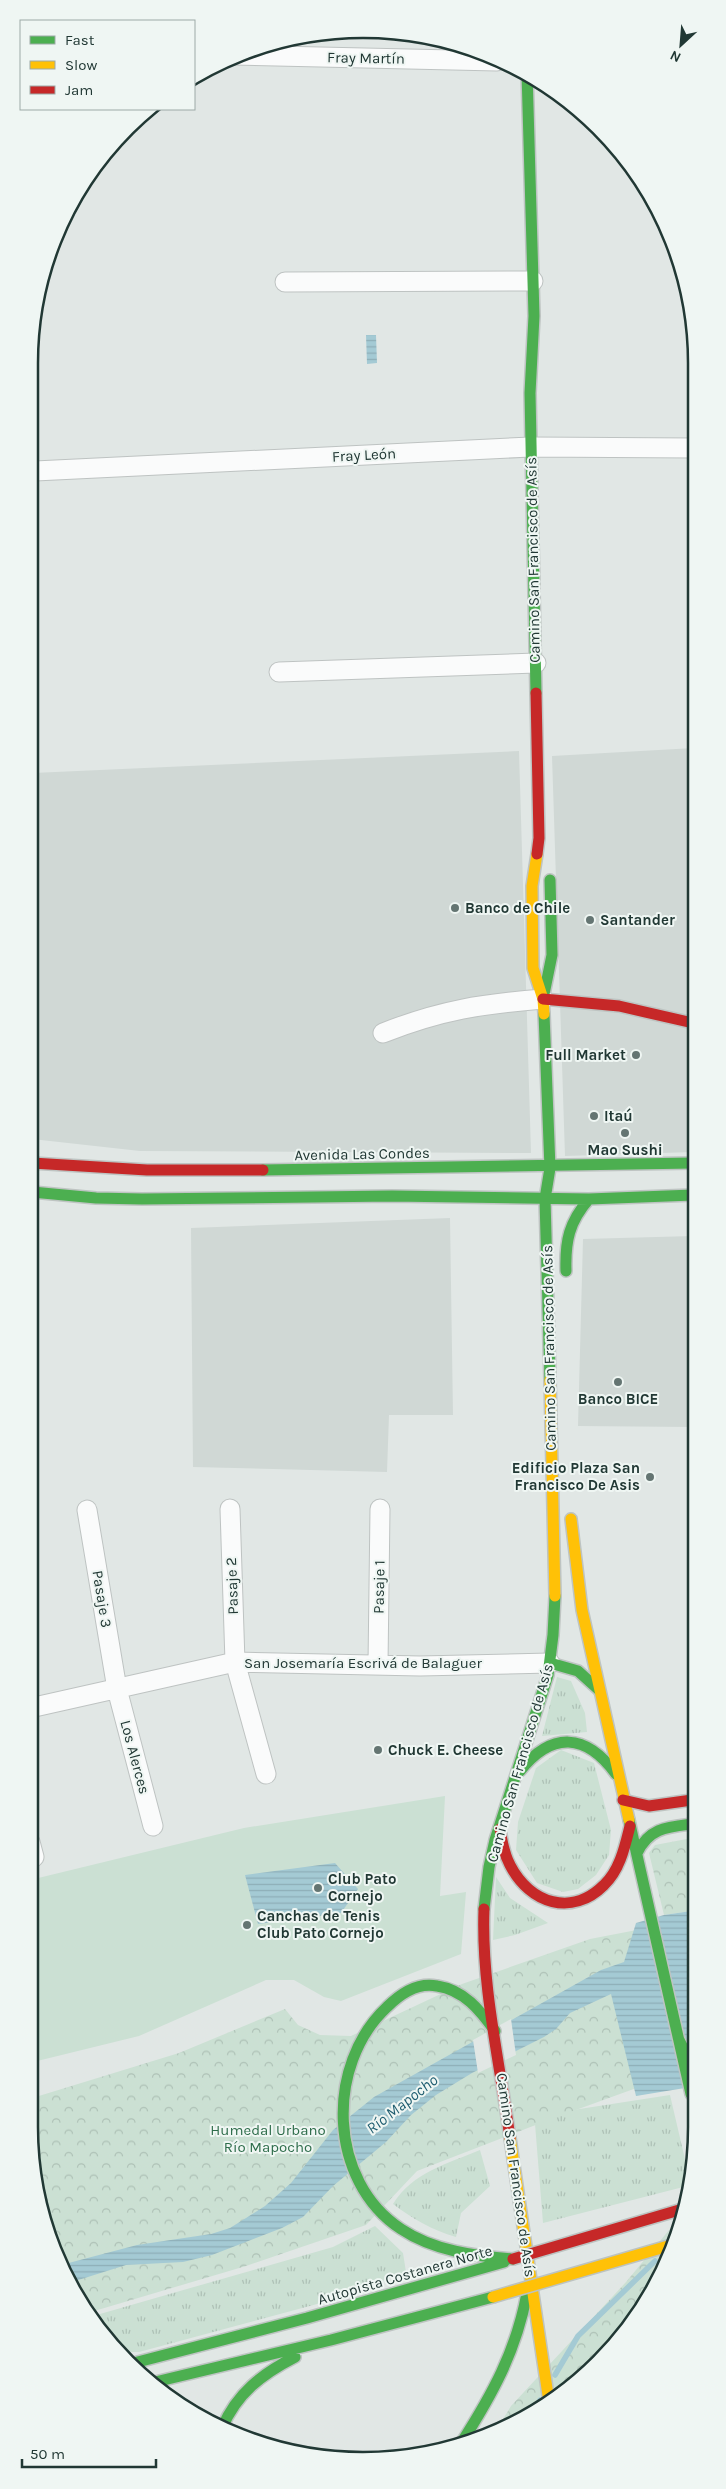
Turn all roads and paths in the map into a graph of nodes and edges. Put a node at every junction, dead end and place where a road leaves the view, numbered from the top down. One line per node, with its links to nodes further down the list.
1 (257, 56): 2 (street, Fray Martín)
2 (484, 61)
3 (527, 82): 4 (main road, Camino San Francisco de Asís)
4 (533, 281): 5 (street); 6 (main road, Camino San Francisco de Asís)
5 (285, 282)
6 (531, 448): 7 (street, Fray León); 8 (street, Fray León); 9 (main road, Camino San Francisco de Asís)
7 (688, 448)
8 (38, 471)
9 (536, 663): 10 (street); 11 (main road, Camino San Francisco de Asís)
10 (279, 672)
11 (540, 838): 12 (main road, Camino San Francisco de Asís); 12 (main road, Camino San Francisco de Asís)
12 (543, 999): 13 (main road); 14 (street); 17 (main road, Camino San Francisco de Asís)
13 (688, 1022)
14 (383, 1033)
15 (688, 1163): 17 (main road, Avenida Las Condes)
16 (38, 1164): 17 (main road, Avenida Las Condes)
17 (550, 1168): 20 (main road, Camino San Francisco de Asís)
18 (38, 1193): 20 (main road)
19 (688, 1195): 21 (main road)
20 (545, 1199): 21 (main road); 28 (main road, Camino San Francisco de Asís)
21 (589, 1199): 22 (main road, Camino San Francisco de Asís)
22 (566, 1282)
23 (230, 1509): 27 (street, Pasaje 2)
24 (380, 1509): 29 (street, Pasaje 1)
25 (87, 1510): 30 (street, Pasaje 3)
26 (570, 1511): 31 (main road)
27 (235, 1662): 29 (street, San Josemaría Escrivá de Balaguer); 30 (street, San Josemaría Escrivá de Balaguer); 34 (street, Pasaje 2)
28 (550, 1663): 29 (street, San Josemaría Escrivá de Balaguer); 31 (main road); 33 (main road, Camino San Francisco de Asís)
29 (378, 1666)
30 (117, 1689): 32 (street, San Josemaría Escrivá de Balaguer); 40 (street, Los Alerces)
31 (599, 1690): 35 (main road)
32 (38, 1706)
33 (519, 1772): 35 (main road); 38 (main road, Camino San Francisco de Asís)
34 (266, 1774)
35 (618, 1778): 36 (main road)
36 (623, 1800): 37 (main road); 41 (main road)
37 (688, 1801)
38 (500, 1822): 41 (main road); 43 (main road, Camino San Francisco de Asís)
39 (688, 1825): 42 (main road)
40 (153, 1826)
41 (630, 1826): 42 (main road)
42 (637, 1853): 44 (main road)
43 (495, 2031): 49 (main road); 50 (main road, Camino San Francisco de Asís)
44 (679, 2040): 45 (main road); 46 (main road)
45 (688, 2058)
46 (688, 2080)
47 (677, 2211): 49 (main road, Autopista Costanera Norte, bridge)
48 (666, 2247): 51 (main road, bridge)
49 (512, 2260): 52 (main road, Autopista Costanera Norte)
50 (530, 2269): 54 (main road, Camino San Francisco de Asís); 56 (main road)
51 (331, 2340): 53 (main road); 55 (main road)
52 (139, 2362)
53 (160, 2381)
54 (548, 2394)
55 (225, 2421)
56 (466, 2434)

